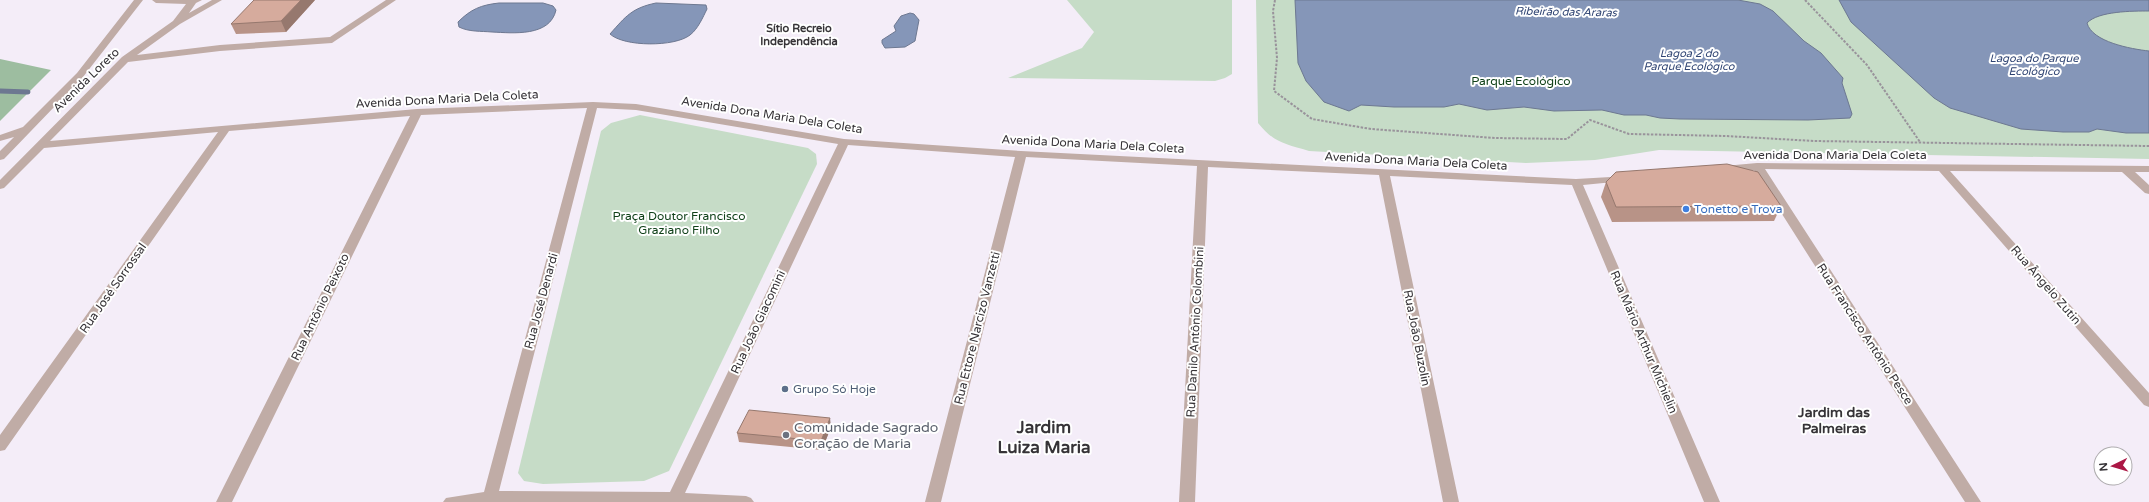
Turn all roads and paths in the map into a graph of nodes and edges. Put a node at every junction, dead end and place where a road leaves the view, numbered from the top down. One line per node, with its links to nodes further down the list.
1 (139, 0): 13 (street, Avenida Loreto)
2 (156, 0): 3 (street)
3 (195, 0): 8 (street, Avenida Loreto)
4 (218, 0): 8 (street)
5 (392, 0): 9 (street)
6 (1275, 0): 16 (path)
7 (1805, 0): 16 (path)
8 (176, 23): 9 (street, Avenida Loreto)
9 (125, 58): 17 (street, Avenida Loreto)
10 (593, 105): 11 (street, Avenida Dona Maria Dela Coleta); 15 (street, Avenida Dona Maria Dela Coleta); 34 (street, Rua José Denardi)
11 (417, 112): 12 (street, Avenida Dona Maria Dela Coleta); 36 (street, Rua Antônio Peixoto)
12 (226, 129): 17 (street, Avenida Dona Maria Dela Coleta); 33 (street, Rua José Sorrossal)
13 (26, 130): 14 (street); 20 (street, Avenida Loreto)
14 (0, 138)
15 (844, 142): 19 (street, Avenida Dona Maria Dela Coleta); 35 (street, Rua João Giacomini)
16 (1921, 143): 18 (path)
17 (38, 145): 30 (street, Avenida Loreto)
18 (2149, 146)
19 (1021, 154): 21 (street, Avenida Dona Maria Dela Coleta); 39 (street, Rua Ettore Narcizo Vanzetti)
20 (0, 156)
21 (1203, 162): 27 (street, Avenida Dona Maria Dela Coleta); 40 (street, Rua Danilo Antônio Colombini)
22 (1757, 166): 23 (street, Avenida Dona Maria Dela Coleta); 26 (street, Avenida Dona Maria Dela Coleta); 43 (street, Rua Francisco Antônio Pesce)
23 (1943, 168): 24 (street, Avenida Dona Maria Dela Coleta); 32 (street, Rua Ângelo Zutin)
24 (2124, 168): 25 (street, Avenida Dona Maria Dela Coleta); 31 (street)
25 (2149, 169)
26 (1710, 170)
27 (1384, 173): 29 (street, Avenida Dona Maria Dela Coleta); 41 (street, Rua João Buzolin)
28 (1639, 176): 29 (street, Avenida Dona Maria Dela Coleta)
29 (1576, 182): 42 (street, Rua Mário Arthur Michielin)
30 (0, 186)
31 (2149, 191)
32 (2149, 402)
33 (0, 446)
34 (490, 497): 35 (street); 37 (street)
35 (674, 500): 38 (street)
36 (224, 502)
37 (451, 502)
38 (746, 502)
39 (933, 502)
40 (1187, 502)
41 (1451, 502)
42 (1712, 502)
43 (1973, 502)

